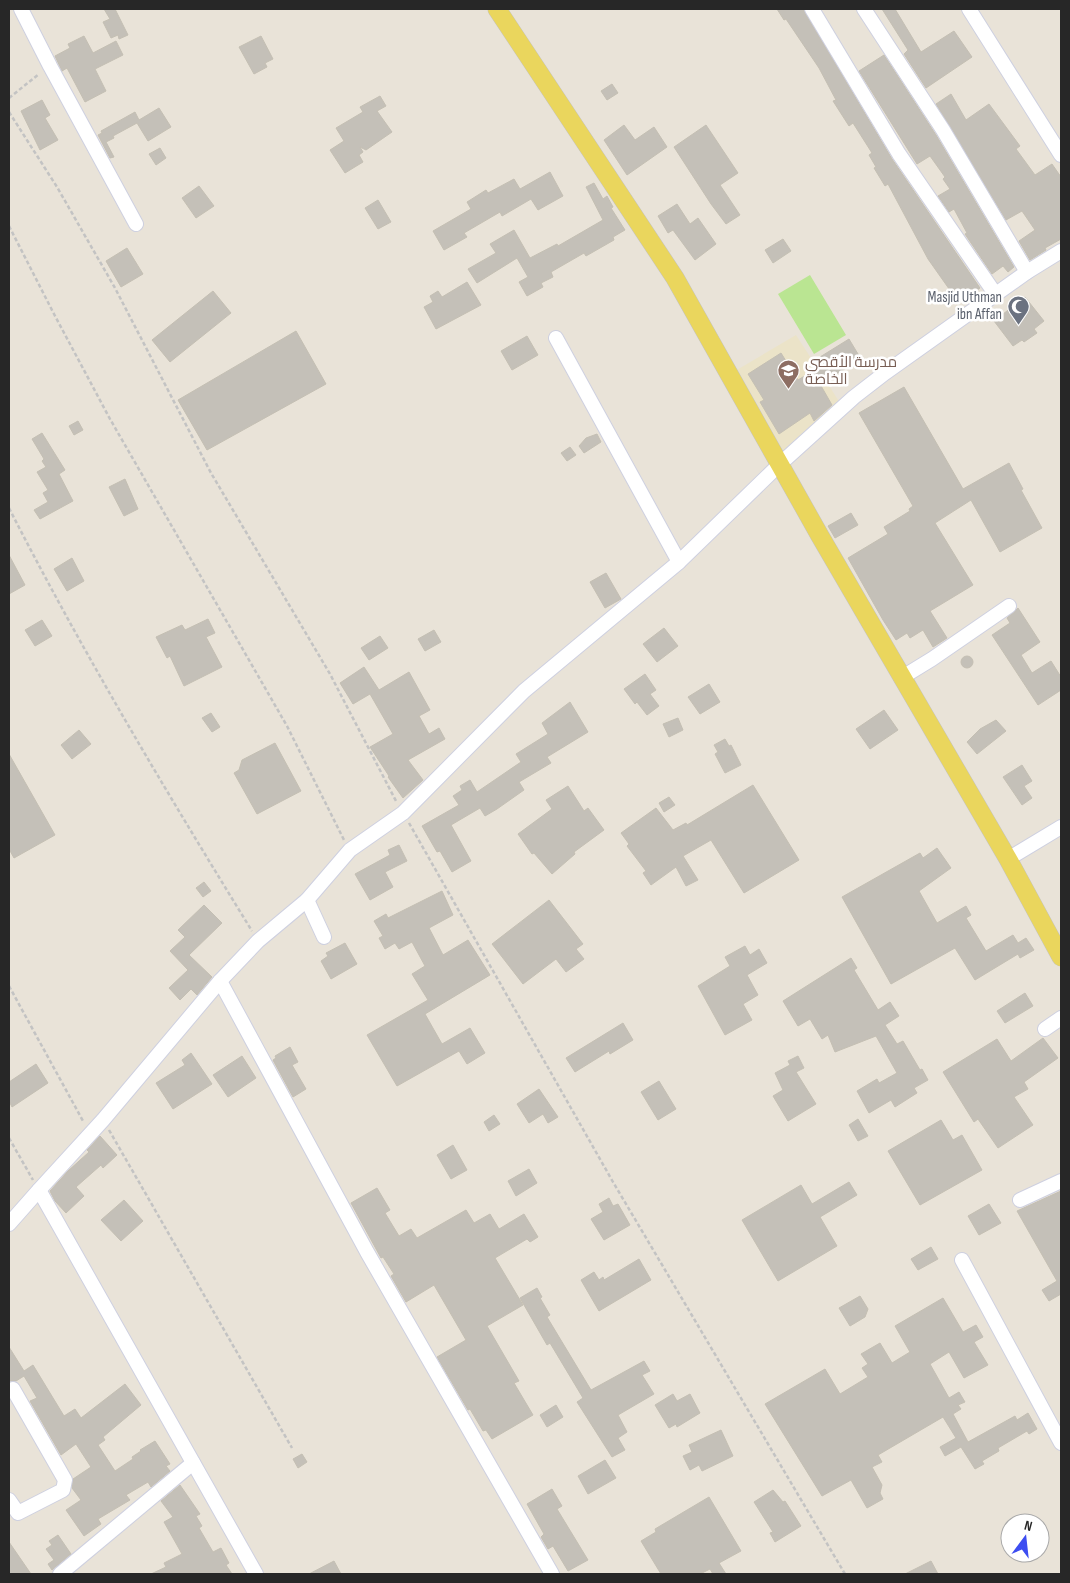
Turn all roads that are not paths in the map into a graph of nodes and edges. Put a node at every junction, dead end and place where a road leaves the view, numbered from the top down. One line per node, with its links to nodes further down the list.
1 (21, 9): 7 (street)
2 (497, 9): 12 (main road)
3 (812, 9): 10 (street)
4 (864, 9): 9 (street)
5 (969, 10): 6 (street)
6 (1061, 156)
7 (136, 224)
8 (1061, 250): 9 (street)
9 (1027, 272): 10 (street)
10 (996, 295): 12 (street)
11 (556, 338): 13 (street)
12 (780, 464): 13 (street); 15 (main road)
13 (679, 562): 18 (street)
14 (1008, 606): 15 (street)
15 (901, 678): 17 (main road)
16 (1061, 827): 17 (street)
17 (1008, 859): 20 (main road)
18 (307, 900): 19 (street); 21 (street)
19 (324, 937)
20 (1061, 957)
21 (220, 981): 25 (street); 35 (street)
22 (1061, 1018): 23 (street)
23 (1045, 1030)
24 (1061, 1181): 26 (street)
25 (39, 1190): 27 (street); 31 (street)
26 (1020, 1200)
27 (9, 1224)
28 (962, 1260): 30 (street)
29 (13, 1389): 32 (street)
30 (1061, 1443)
31 (193, 1463): 33 (street); 34 (street)
32 (9, 1500)
33 (60, 1574)
34 (256, 1574)
35 (552, 1574)

